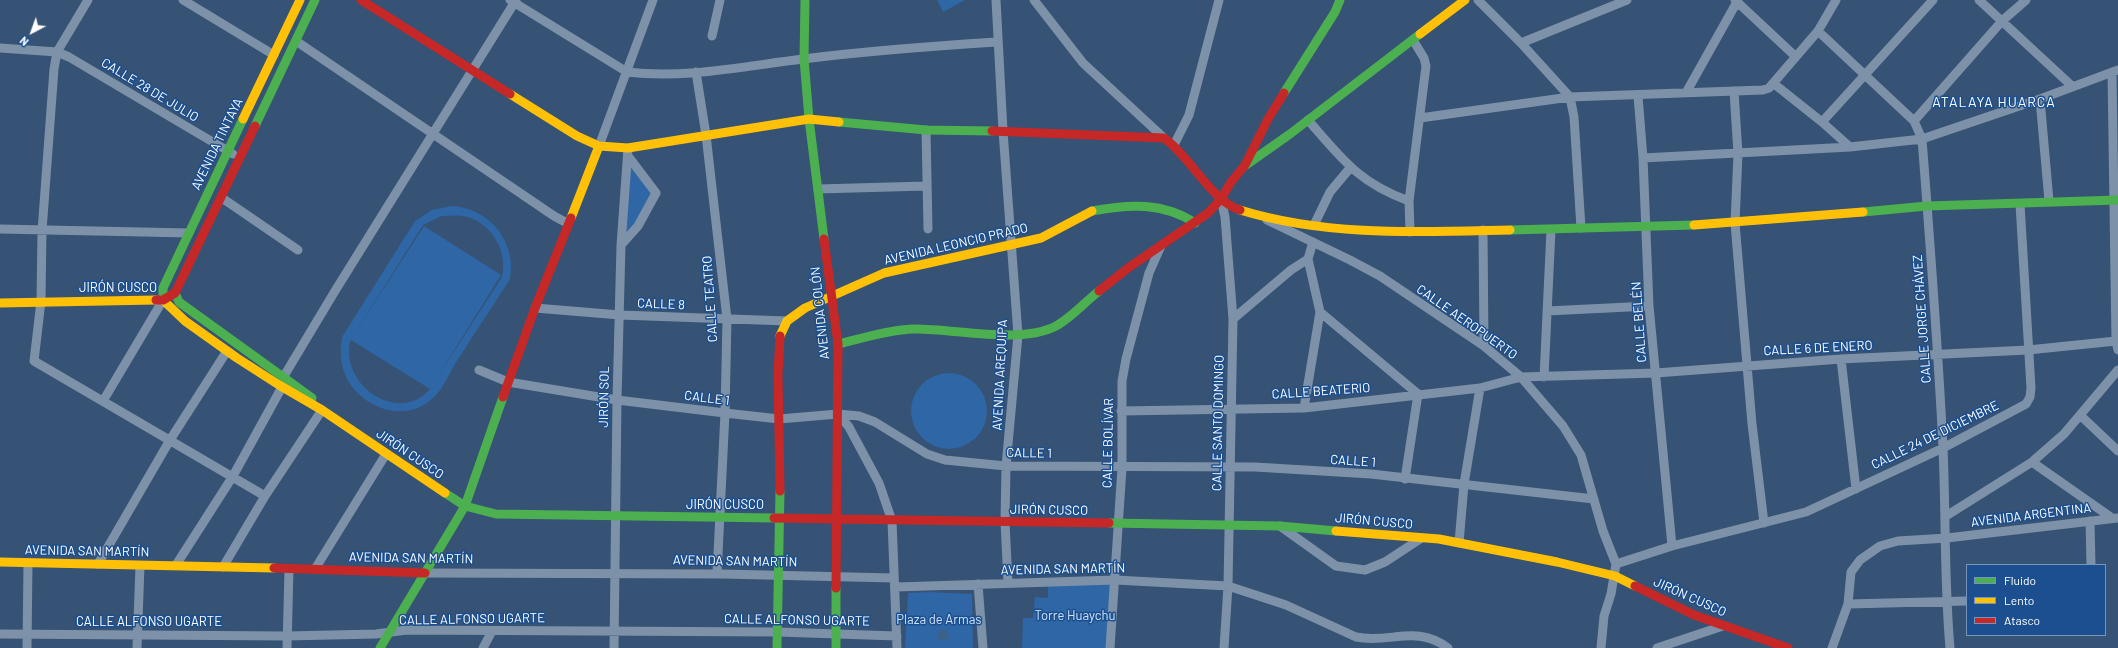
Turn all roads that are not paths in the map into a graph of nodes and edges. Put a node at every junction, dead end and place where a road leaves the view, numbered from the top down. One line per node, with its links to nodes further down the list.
1 (88, 0): 30 (street)
2 (183, 0): 31 (street)
3 (300, 0): 31 (main road, AVENIDA TINTAYA)
4 (315, 0): 25 (main road, AVENIDA TINTAYA)
5 (361, 0): 34 (main road)
6 (653, 0): 36 (street)
7 (720, 0): 24 (street)
8 (805, 0): 33 (main road, AVENIDA COLÓN)
9 (996, 0): 27 (street, AVENIDA AREQUIPA)
10 (1035, 0): 55 (street)
11 (1219, 0): 57 (street)
12 (1340, 0): 65 (main road)
13 (1465, 0): 26 (main road)
14 (1478, 0): 28 (street)
15 (1627, 0): 28 (street)
16 (1836, 0): 23 (street)
17 (1933, 0): 38 (street)
18 (1979, 0): 22 (street)
19 (2026, 0): 22 (street)
20 (513, 1): 34 (street); 36 (street)
21 (1737, 1): 32 (street); 41 (street)
22 (2002, 21): 40 (street); 49 (street)
23 (1818, 31): 32 (street); 38 (street, CALLE JORGE CHÁVEZ)
24 (712, 36)
25 (296, 40): 53 (street); 63 (main road, AVENIDA TINTAYA)
26 (1413, 40): 46 (street); 48 (main road)
27 (997, 42): 33 (street); 52 (street, AVENIDA AREQUIPA)
28 (1521, 43): 44 (street)
29 (0, 48): 30 (street)
30 (57, 52): 60 (street, CALLE 28 DE JULIO); 87 (street)
31 (274, 54): 60 (main road, AVENIDA TINTAYA)
32 (1795, 56): 39 (street)
33 (804, 59): 37 (street); 47 (main road, AVENIDA COLÓN)
34 (472, 70): 53 (street); 58 (main road)
35 (2115, 71): 40 (street); 71 (street)
36 (627, 72): 37 (street); 58 (street)
37 (696, 72): 54 (street, CALLE TEATRO)
38 (1865, 76): 49 (street, CALLE JORGE CHÁVEZ); 50 (street)
39 (1772, 83): 42 (street); 50 (street)
40 (2073, 87): 45 (street)
41 (1687, 91): 42 (street); 43 (street)
42 (1734, 91): 62 (street)
43 (1638, 96): 44 (street); 64 (street, CALLE BELÉN)
44 (1570, 97): 46 (street); 81 (street)
45 (2040, 100): 56 (street); 73 (street)
46 (1420, 118): 72 (street)
47 (809, 119): 51 (main road); 54 (main road); 68 (main road, AVENIDA COLÓN)
48 (1308, 120): 65 (main road); 66 (street)
49 (1914, 121): 56 (street, CALLE JORGE CHÁVEZ)
50 (1822, 122): 59 (street)
51 (926, 130): 52 (main road); 67 (street)
52 (1002, 131): 55 (main road); 93 (street, AVENIDA AREQUIPA)
53 (432, 134): 79 (street); 121 (street)
54 (706, 135): 61 (main road); 106 (street, CALLE TEATRO)
55 (1164, 138): 57 (main road)
56 (1922, 139): 59 (street); 75 (street, CALLE JORGE CHÁVEZ)
57 (1174, 145): 70 (main road)
58 (599, 146): 61 (main road); 79 (main road)
59 (1850, 147): 62 (street)
60 (228, 152): 63 (street, CALLE 28 DE JULIO); 89 (main road, AVENIDA TINTAYA)
61 (628, 152): 92 (street, JIRÓN SOL); 92 (street)
62 (1738, 154): 64 (street); 78 (street)
63 (241, 158): 69 (main road, AVENIDA TINTAYA)
64 (1643, 158): 82 (street, CALLE BELÉN)
65 (1245, 166): 70 (main road)
66 (1350, 168): 72 (street); 80 (street)
67 (926, 186): 68 (street); 84 (street)
68 (818, 189): 97 (main road, AVENIDA COLÓN)
69 (222, 198): 94 (street); 96 (main road, AVENIDA TINTAYA)
70 (1221, 199): 76 (main road); 77 (main road); 107 (street, CALLE SANTO DOMINGO)
71 (2116, 200): 73 (main road); 111 (street)
72 (1409, 201): 88 (street)
73 (2049, 201): 74 (main road)
74 (2020, 204): 75 (main road); 113 (street)
75 (1927, 206): 78 (main road); 115 (street, CALLE JORGE CHÁVEZ)
76 (1260, 216): 80 (main road); 90 (street, CALLE AEROPUERTO)
77 (1195, 222): 91 (main road); 93 (main road, AVENIDA LEONCIO PRADO)
78 (1735, 222): 82 (main road); 117 (street)
79 (568, 223): 102 (main road)
80 (1315, 223): 88 (main road)
81 (1581, 228): 82 (main road); 86 (main road)
82 (1646, 228): 101 (street, CALLE BELÉN)
83 (0, 229): 87 (street)
84 (928, 229)
85 (1483, 230): 86 (main road); 88 (main road); 112 (street)
86 (1551, 230): 103 (street)
87 (42, 231): 89 (street); 99 (street)
88 (1410, 232)
89 (188, 233): 98 (main road, AVENIDA TINTAYA)
90 (1313, 242): 95 (street); 112 (street, CALLE AEROPUERTO)
91 (1162, 244): 109 (main road); 133 (street, CALLE BOLÍVAR)
92 (621, 245): 105 (street, JIRÓN SOL)
93 (1011, 246): 97 (main road, AVENIDA LEONCIO PRADO); 109 (street, AVENIDA AREQUIPA)
94 (298, 250)
95 (1308, 258): 104 (street); 107 (street)
96 (175, 293): 98 (main road); 121 (main road, JIRÓN CUSCO)
97 (832, 296): 108 (main road, AVENIDA LEONCIO PRADO); 110 (main road, AVENIDA COLÓN)
98 (162, 300): 99 (main road, JIRÓN CUSCO); 114 (main road, JIRÓN CUSCO); 129 (street)
99 (41, 301): 100 (main road, JIRÓN CUSCO); 129 (street)
100 (0, 303)
101 (1649, 306): 103 (street); 120 (street, CALLE BELÉN)
102 (535, 308): 105 (street, CALLE 8); 124 (main road)
103 (1547, 311): 123 (street)
104 (1320, 312): 127 (street); 130 (street)
105 (620, 315): 106 (street, CALLE 8); 128 (street, JIRÓN SOL)
106 (727, 319): 108 (street, CALLE 8); 134 (street, CALLE TEATRO)
107 (1233, 319): 131 (street, CALLE SANTO DOMINGO)
108 (787, 321): 137 (main road)
109 (1018, 335): 110 (main road); 143 (street, AVENIDA AREQUIPA)
110 (838, 344): 135 (main road, AVENIDA COLÓN)
111 (2117, 345): 113 (street, CALLE 6 DE ENERO)
112 (1484, 346): 122 (street, CALLE AEROPUERTO)
113 (2028, 350): 115 (street, CALLE 6 DE ENERO); 139 (street, CALLE 24 DE DICIEMBRE)
114 (227, 351): 125 (main road, JIRÓN CUSCO); 138 (street)
115 (1938, 355): 116 (street, CALLE 6 DE ENERO); 139 (street, CALLE JORGE CHÁVEZ)
116 (1841, 359): 117 (street, CALLE 6 DE ENERO); 149 (street)
117 (1748, 366): 120 (street, CALLE 6 DE ENERO); 162 (street)
118 (479, 370): 124 (street, CALLE 1)
119 (2118, 370): 136 (street)
120 (1656, 373): 123 (street, CALLE 6 DE ENERO); 169 (street, CALLE BELÉN)
121 (284, 376): 132 (main road, JIRÓN CUSCO)
122 (1521, 377): 123 (street, CALLE 6 DE ENERO); 126 (street, CALLE BEATERIO); 151 (street, CALLE AEROPUERTO)
123 (1544, 377)
124 (508, 382): 128 (street, CALLE 1); 152 (main road)
125 (282, 387): 132 (main road, JIRÓN CUSCO); 146 (street)
126 (1480, 388): 127 (street, CALLE BEATERIO); 148 (street)
127 (1418, 394): 130 (street, CALLE BEATERIO); 147 (street)
128 (617, 400): 134 (street, CALLE 1); 153 (street, JIRÓN SOL)
129 (103, 401): 138 (street)
130 (1304, 408): 131 (street, CALLE BEATERIO)
131 (1232, 409): 133 (street, CALLE BEATERIO); 144 (street, CALLE SANTO DOMINGO)
132 (322, 410): 141 (main road, JIRÓN CUSCO); 150 (street)
133 (1121, 411): 145 (street, CALLE BOLÍVAR)
134 (725, 413): 137 (street, CALLE 1); 157 (street, CALLE TEATRO)
135 (838, 414): 137 (street, CALLE 1); 143 (street, CALLE 1); 158 (main road, AVENIDA COLÓN); 159 (street)
136 (2080, 415): 140 (street); 142 (street)
137 (779, 419): 155 (main road)
138 (170, 440): 146 (street); 172 (street)
139 (1943, 448): 149 (street, CALLE 24 DE DICIEMBRE); 154 (street, CALLE JORGE CHÁVEZ)
140 (2118, 451)
141 (386, 454): 152 (main road, JIRÓN CUSCO); 179 (street)
142 (2032, 462): 154 (street); 156 (street)
143 (1006, 466): 145 (street, CALLE 1); 161 (street, AVENIDA AREQUIPA)
144 (1230, 467): 145 (street, CALLE 1); 147 (street, CALLE 1); 164 (street, CALLE SANTO DOMINGO)
145 (1122, 468): 163 (street, CALLE BOLÍVAR)
146 (233, 476): 150 (street); 175 (street)
147 (1405, 479): 148 (street, CALLE 1)
148 (1464, 484): 151 (street, CALLE 1); 168 (street)
149 (1856, 489): 162 (street, CALLE 24 DE DICIEMBRE)
150 (265, 496): 177 (street)
151 (1594, 500): 173 (street, CALLE AEROPUERTO)
152 (465, 506): 153 (main road, JIRÓN CUSCO); 180 (main road)
153 (616, 515): 157 (main road, JIRÓN CUSCO); 181 (street, JIRÓN SOL)
154 (1946, 516): 167 (street, CALLE JORGE CHÁVEZ)
155 (780, 518): 157 (main road, JIRÓN CUSCO); 158 (main road, JIRÓN CUSCO); 183 (main road)
156 (2115, 518): 160 (street, AVENIDA ARGENTINA)
157 (719, 519): 182 (street, CALLE TEATRO)
158 (836, 520): 159 (main road, JIRÓN CUSCO); 184 (main road, AVENIDA COLÓN)
159 (892, 520): 161 (main road, JIRÓN CUSCO); 187 (street)
160 (2090, 521): 167 (street, AVENIDA ARGENTINA); 174 (street)
161 (1005, 522): 163 (main road, JIRÓN CUSCO); 188 (street, AVENIDA AREQUIPA)
162 (1764, 523): 169 (street, CALLE 24 DE DICIEMBRE)
163 (1118, 524): 164 (main road, JIRÓN CUSCO); 186 (street, CALLE BOLÍVAR)
164 (1229, 526): 165 (main road, JIRÓN CUSCO); 190 (street, CALLE SANTO DOMINGO)
165 (1280, 526): 166 (main road, JIRÓN CUSCO); 166 (street)
166 (1420, 538): 168 (main road, JIRÓN CUSCO)
167 (1946, 538): 192 (street, CALLE JORGE CHÁVEZ); 193 (street, AVENIDA ARGENTINA)
168 (1459, 543): 185 (main road, JIRÓN CUSCO)
169 (1672, 546): 173 (street, CALLE 24 DE DICIEMBRE)
170 (0, 562): 171 (main road, AVENIDA SAN MARTÍN)
171 (28, 563): 172 (main road, AVENIDA SAN MARTÍN); 201 (street)
172 (98, 564): 176 (main road, AVENIDA SAN MARTÍN)
173 (1616, 564): 185 (street, CALLE AEROPUERTO)
174 (2091, 564)
175 (176, 565): 176 (main road, AVENIDA SAN MARTÍN); 177 (main road, AVENIDA SAN MARTÍN)
176 (140, 566): 202 (street)
177 (223, 567): 178 (main road, AVENIDA SAN MARTÍN)
178 (289, 569): 179 (main road, AVENIDA SAN MARTÍN); 203 (street)
179 (315, 569): 180 (main road, AVENIDA SAN MARTÍN)
180 (425, 573): 181 (street, AVENIDA SAN MARTÍN); 198 (main road)
181 (616, 573): 182 (street, AVENIDA SAN MARTÍN); 196 (street, JIRÓN SOL)
182 (717, 574): 183 (street, AVENIDA SAN MARTÍN)
183 (780, 575): 184 (street, AVENIDA SAN MARTÍN); 197 (main road)
184 (836, 576): 187 (street, AVENIDA SAN MARTÍN); 200 (main road, AVENIDA COLÓN)
185 (1615, 576): 194 (main road, JIRÓN CUSCO); 218 (street, CALLE AEROPUERTO)
186 (1115, 580): 188 (street, AVENIDA SAN MARTÍN); 190 (street, AVENIDA SAN MARTÍN); 215 (street, CALLE BOLÍVAR)
187 (895, 582): 189 (street, AVENIDA SAN MARTÍN); 204 (street)
188 (1008, 583): 189 (street, AVENIDA SAN MARTÍN)
189 (978, 584): 214 (street)
190 (1228, 586): 216 (street, CALLE SANTO DOMINGO); 217 (street, AVENIDA SAN MARTÍN)
191 (1966, 601): 192 (street)
192 (1946, 603): 193 (street); 222 (street, CALLE JORGE CHÁVEZ)
193 (1848, 604): 221 (street, AVENIDA ARGENTINA)
194 (1723, 626): 219 (street); 220 (main road, JIRÓN CUSCO)
195 (492, 631): 196 (street, CALLE ALFONSO UGARTE); 198 (street, CALLE ALFONSO UGARTE); 209 (street)
196 (614, 631): 197 (street, CALLE ALFONSO UGARTE); 210 (street, JIRÓN SOL)
197 (778, 632): 200 (street, CALLE ALFONSO UGARTE); 211 (main road)
198 (388, 633): 203 (street, CALLE ALFONSO UGARTE); 208 (main road)
199 (0, 634): 201 (street, CALLE ALFONSO UGARTE)
200 (836, 634): 204 (street, CALLE ALFONSO UGARTE); 212 (main road, AVENIDA COLÓN)
201 (27, 635): 202 (street, CALLE ALFONSO UGARTE); 205 (street)
202 (138, 635): 203 (street, CALLE ALFONSO UGARTE); 206 (street)
203 (287, 636): 207 (street)
204 (897, 636): 213 (street)
205 (27, 648)
206 (137, 648)
207 (287, 648)
208 (380, 648)
209 (483, 648)
210 (614, 648)
211 (777, 648)
212 (836, 648)
213 (897, 648)
214 (983, 648)
215 (1110, 648)
216 (1224, 648)
217 (1448, 648)
218 (1601, 648)
219 (1657, 648)
220 (1788, 648)
221 (1832, 648)
222 (1950, 648)

